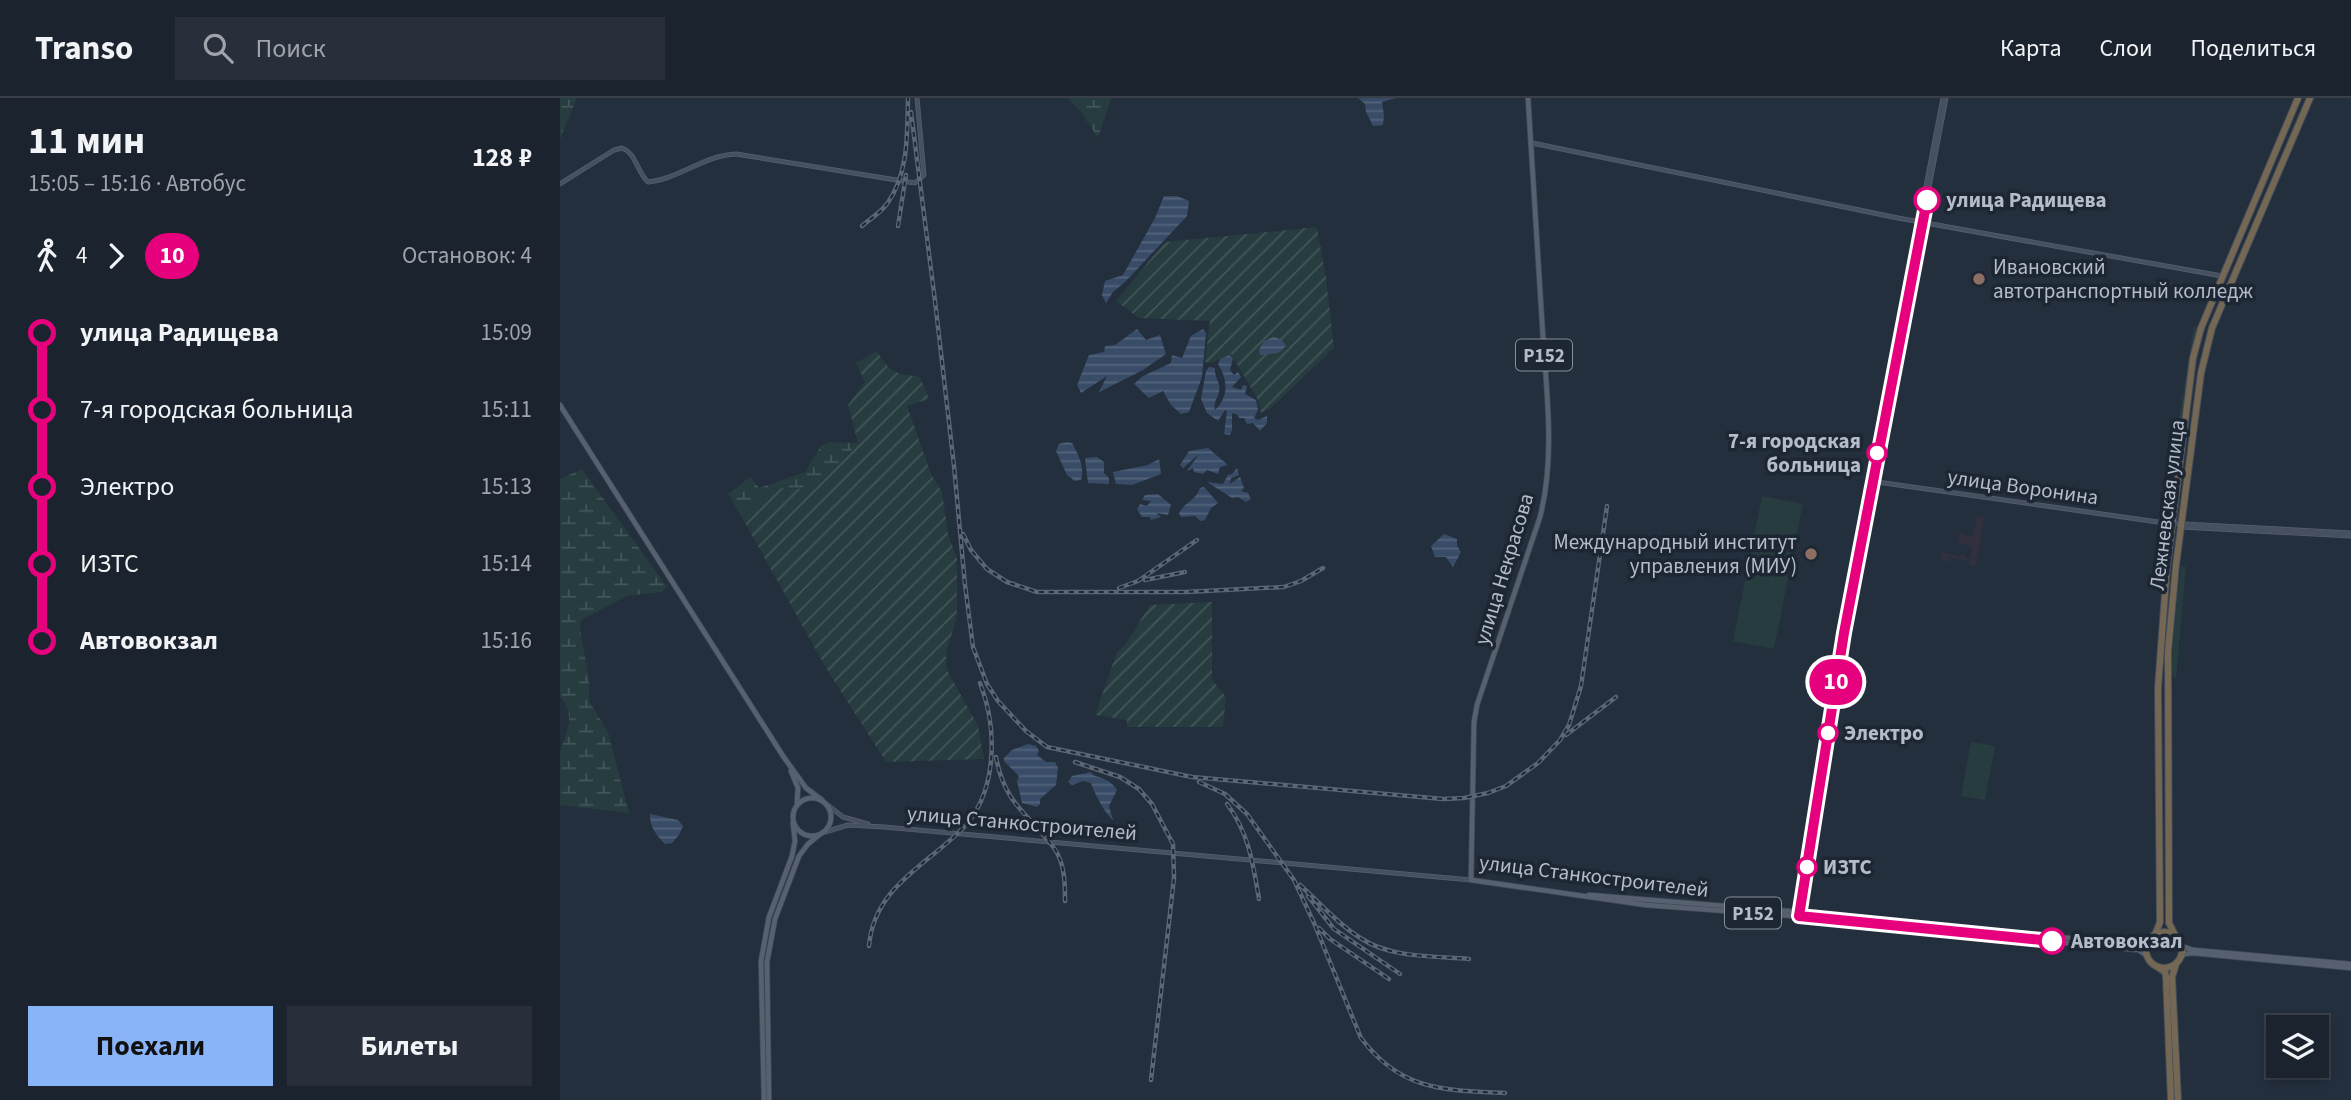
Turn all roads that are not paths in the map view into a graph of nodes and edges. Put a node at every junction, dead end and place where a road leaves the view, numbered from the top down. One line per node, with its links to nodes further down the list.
1 (917, 98): 7 (main road)
2 (1528, 98): 6 (main road, улица Некрасова / Р152)
3 (1944, 98): 8 (main road)
4 (2298, 98): 9 (highway, Лежневская улица)
5 (2310, 98): 13 (highway, Лежневская улица)
6 (1532, 143): 8 (main road); 21 (main road, улица Некрасова / Р152)
7 (560, 184)
8 (1921, 222): 9 (main road); 11 (main road)
9 (2222, 276): 12 (highway, Лежневская улица)
10 (560, 405): 15 (main road, улица Станкостроителей)
11 (1870, 481): 12 (main road, улица Воронина); 22 (main road)
12 (2172, 524): 13 (main road, улица Воронина); 23 (highway, Лежневская улица)
13 (2182, 526): 14 (main road, улица Воронина); 24 (highway, Лежневская улица)
14 (2351, 534)
15 (786, 761): 16 (main road, улица Станкостроителей); 17 (main road, улица Станкостроителей)
16 (824, 802): 17 (main road); 19 (main road, улица Станкостроителей); 20 (main road)
17 (796, 806): 18 (main road)
18 (793, 823): 20 (main road); 30 (main road)
19 (884, 827): 20 (main road, улица Станкостроителей); 21 (main road, улица Станкостроителей)
20 (822, 833): 30 (main road)
21 (1471, 879): 22 (main road, улица Станкостроителей / Р152)
22 (1797, 914): 23 (main road, улица Станкостроителей / Р152); 25 (main road, улица Станкостроителей / Р152)
23 (2153, 937): 24 (highway); 25 (highway)
24 (2178, 940): 26 (highway); 27 (main road)
25 (2147, 956): 28 (highway)
26 (2178, 961): 27 (main road); 28 (highway); 32 (highway)
27 (2302, 962): 29 (main road)
28 (2156, 966): 31 (highway)
29 (2351, 966)
30 (767, 1100)
31 (2171, 1100)
32 (2178, 1100)

